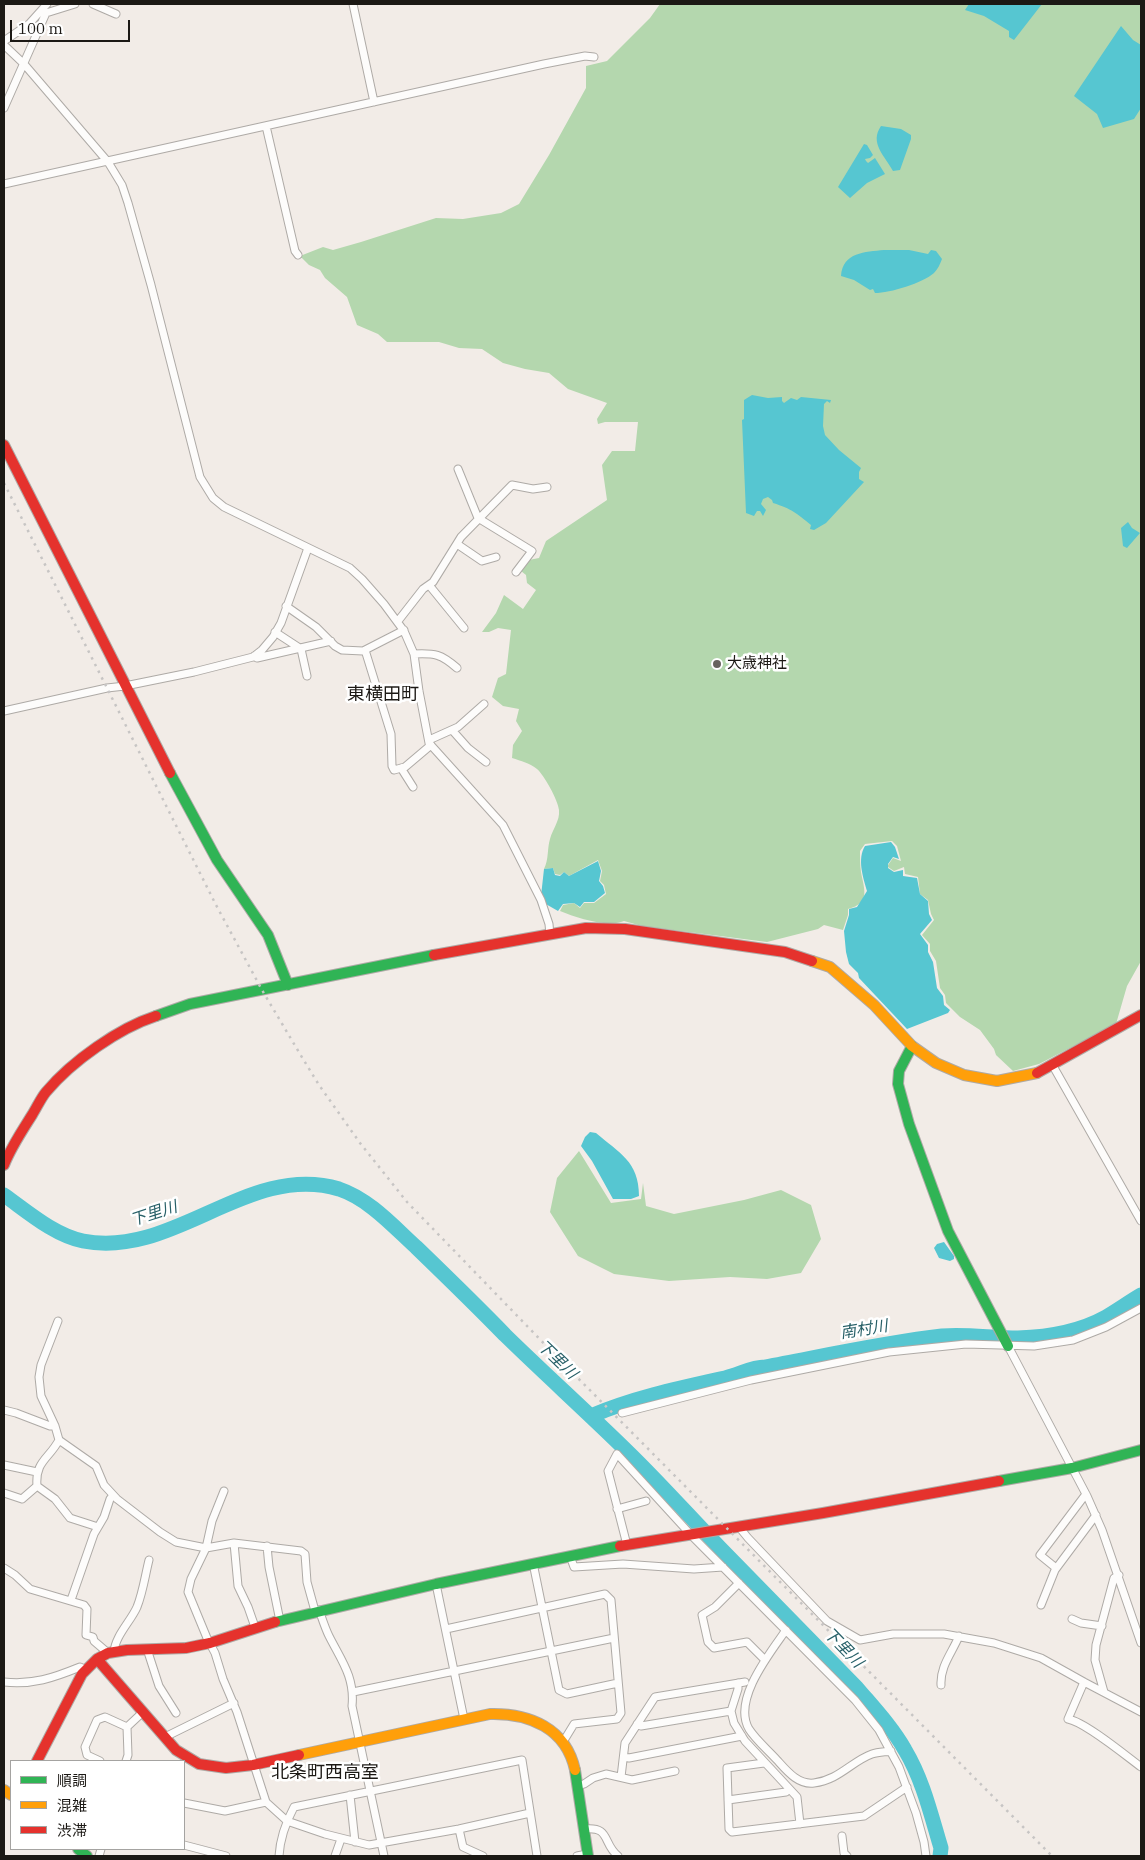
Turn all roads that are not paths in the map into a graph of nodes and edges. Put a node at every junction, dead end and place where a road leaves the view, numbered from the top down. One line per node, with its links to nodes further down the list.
1 (75, 4): 4 (street)
2 (93, 4): 5 (street)
3 (353, 4): 9 (street)
4 (45, 9): 6 (street); 8 (street)
5 (116, 14)
6 (4, 43): 8 (street)
7 (594, 57): 9 (street)
8 (24, 64): 10 (street); 12 (street)
9 (374, 102): 11 (street)
10 (4, 108)
11 (266, 126): 12 (street); 14 (street)
12 (108, 162): 13 (street); 20 (street)
13 (4, 184)
14 (298, 256)
15 (4, 445): 36 (street)
16 (458, 469): 18 (street)
17 (547, 487): 18 (street)
18 (478, 518): 19 (street); 22 (street)
19 (457, 544): 21 (street); 23 (street)
20 (308, 548): 24 (street); 25 (street)
21 (496, 557)
22 (516, 572)
23 (429, 585): 25 (street); 26 (street)
24 (286, 606): 28 (street); 29 (street)
25 (398, 621): 27 (street)
26 (464, 628)
27 (404, 630): 31 (street); 32 (street)
28 (275, 632): 30 (street); 33 (street)
29 (331, 641): 30 (street); 31 (street)
30 (301, 649): 33 (street); 35 (street)
31 (365, 650): 42 (street)
32 (414, 654): 34 (street); 40 (street)
33 (254, 656): 36 (street)
34 (458, 668)
35 (307, 676)
36 (126, 686): 38 (street); 45 (street)
37 (484, 704): 39 (street)
38 (4, 711)
39 (452, 730): 40 (street); 41 (street)
40 (430, 742): 42 (street); 44 (street)
41 (486, 762)
42 (401, 768): 43 (street)
43 (413, 787)
44 (550, 935): 45 (street); 47 (street)
45 (288, 985): 49 (street)
46 (1141, 1015): 48 (street)
47 (912, 1046): 48 (street); 53 (street)
48 (1053, 1066): 50 (street)
49 (4, 1165)
50 (1141, 1221)
51 (1141, 1308): 53 (street)
52 (58, 1321): 56 (street)
53 (1008, 1346): 55 (street); 60 (street)
54 (4, 1410): 56 (street)
55 (622, 1413)
56 (55, 1426): 57 (street)
57 (59, 1440): 61 (street); 66 (street)
58 (1141, 1450): 60 (street)
59 (4, 1465): 61 (street)
60 (1072, 1468): 65 (street); 71 (street)
61 (37, 1472): 62 (street)
62 (37, 1486): 64 (street); 70 (street)
63 (224, 1491): 76 (street)
64 (4, 1493)
65 (1086, 1494): 69 (street); 82 (street)
66 (113, 1495): 70 (street); 76 (street)
67 (646, 1501): 68 (street)
68 (616, 1508): 72 (street); 74 (street)
69 (1096, 1515): 82 (street); 83 (street)
70 (98, 1527): 86 (street)
71 (740, 1527): 72 (street); 96 (street)
72 (694, 1536): 74 (street); 80 (street)
73 (234, 1543): 75 (street); 76 (street); 93 (street)
74 (627, 1545): 77 (street)
75 (267, 1546): 89 (street); 91 (street)
76 (206, 1548): 98 (street)
77 (570, 1556): 79 (street); 80 (street)
78 (149, 1560): 102 (street)
79 (533, 1564): 85 (street); 88 (street)
80 (723, 1567): 84 (street)
81 (4, 1568): 86 (street)
82 (1056, 1568): 87 (street)
83 (1119, 1575): 92 (street); 99 (street)
84 (739, 1583): 95 (street); 104 (street)
85 (436, 1584): 89 (street); 94 (street)
86 (71, 1600): 102 (street)
87 (1041, 1605)
88 (543, 1608): 94 (street); 97 (street); 101 (street)
89 (317, 1610): 91 (street); 111 (street)
90 (1072, 1619): 92 (street)
91 (280, 1621): 93 (street)
92 (1102, 1626): 112 (street)
93 (255, 1627): 98 (street)
94 (446, 1629): 106 (street)
95 (786, 1630): 104 (street); 125 (street)
96 (959, 1636): 109 (street); 110 (street)
97 (614, 1638): 101 (street); 108 (street)
98 (210, 1643): 100 (street); 113 (street)
99 (1141, 1643)
100 (147, 1649): 102 (street); 117 (street)
101 (551, 1651): 106 (street); 108 (street)
102 (111, 1653): 103 (street)
103 (97, 1660): 105 (street); 114 (street)
104 (765, 1660): 125 (street)
105 (86, 1670): 107 (street); 127 (street)
106 (454, 1672): 111 (street); 118 (street)
107 (4, 1682)
108 (618, 1682): 124 (street)
109 (1084, 1682): 112 (street); 132 (street)
110 (941, 1685)
111 (354, 1692): 123 (street)
112 (1104, 1692): 116 (street)
113 (234, 1703): 122 (street); 131 (street)
114 (143, 1712): 120 (street); 122 (street)
115 (731, 1712): 119 (street); 119 (street); 121 (street)
116 (1141, 1712)
117 (176, 1713)
118 (464, 1719): 123 (street); 124 (street)
119 (637, 1724): 126 (street)
120 (127, 1727): 128 (street); 129 (street)
121 (742, 1736): 126 (street); 130 (street)
122 (165, 1737): 131 (street)
123 (359, 1741): 131 (street); 138 (street)
124 (563, 1742): 135 (street)
125 (891, 1752): 136 (street)
126 (624, 1757): 134 (street)
127 (38, 1760)
128 (98, 1760)
129 (126, 1760)
130 (764, 1763): 137 (street); 140 (street)
131 (253, 1765): 141 (street)
132 (1141, 1767)
133 (675, 1771): 134 (street)
134 (621, 1777): 135 (street)
135 (578, 1786): 147 (street)
136 (907, 1787): 145 (street); 163 (street)
137 (790, 1789): 140 (street); 145 (street)
138 (370, 1791): 139 (street); 143 (street); 151 (street)
139 (350, 1795): 144 (street); 150 (street)
140 (728, 1800): 145 (street)
141 (266, 1802): 142 (street); 144 (street)
142 (185, 1803)
143 (530, 1813): 146 (street); 159 (street)
144 (287, 1821): 149 (street); 155 (street)
145 (800, 1824)
146 (459, 1829): 151 (street); 158 (street)
147 (584, 1829): 153 (street); 161 (street)
148 (842, 1836): 162 (street)
149 (341, 1838): 150 (street); 156 (street)
150 (355, 1842): 151 (street)
151 (381, 1844): 157 (street)
152 (185, 1845): 154 (street)
153 (588, 1855): 160 (street)
154 (226, 1856)
155 (279, 1856)
156 (336, 1856)
157 (384, 1856)
158 (483, 1856)
159 (537, 1856)
160 (576, 1856)
161 (618, 1856)
162 (847, 1856)
163 (926, 1856)

